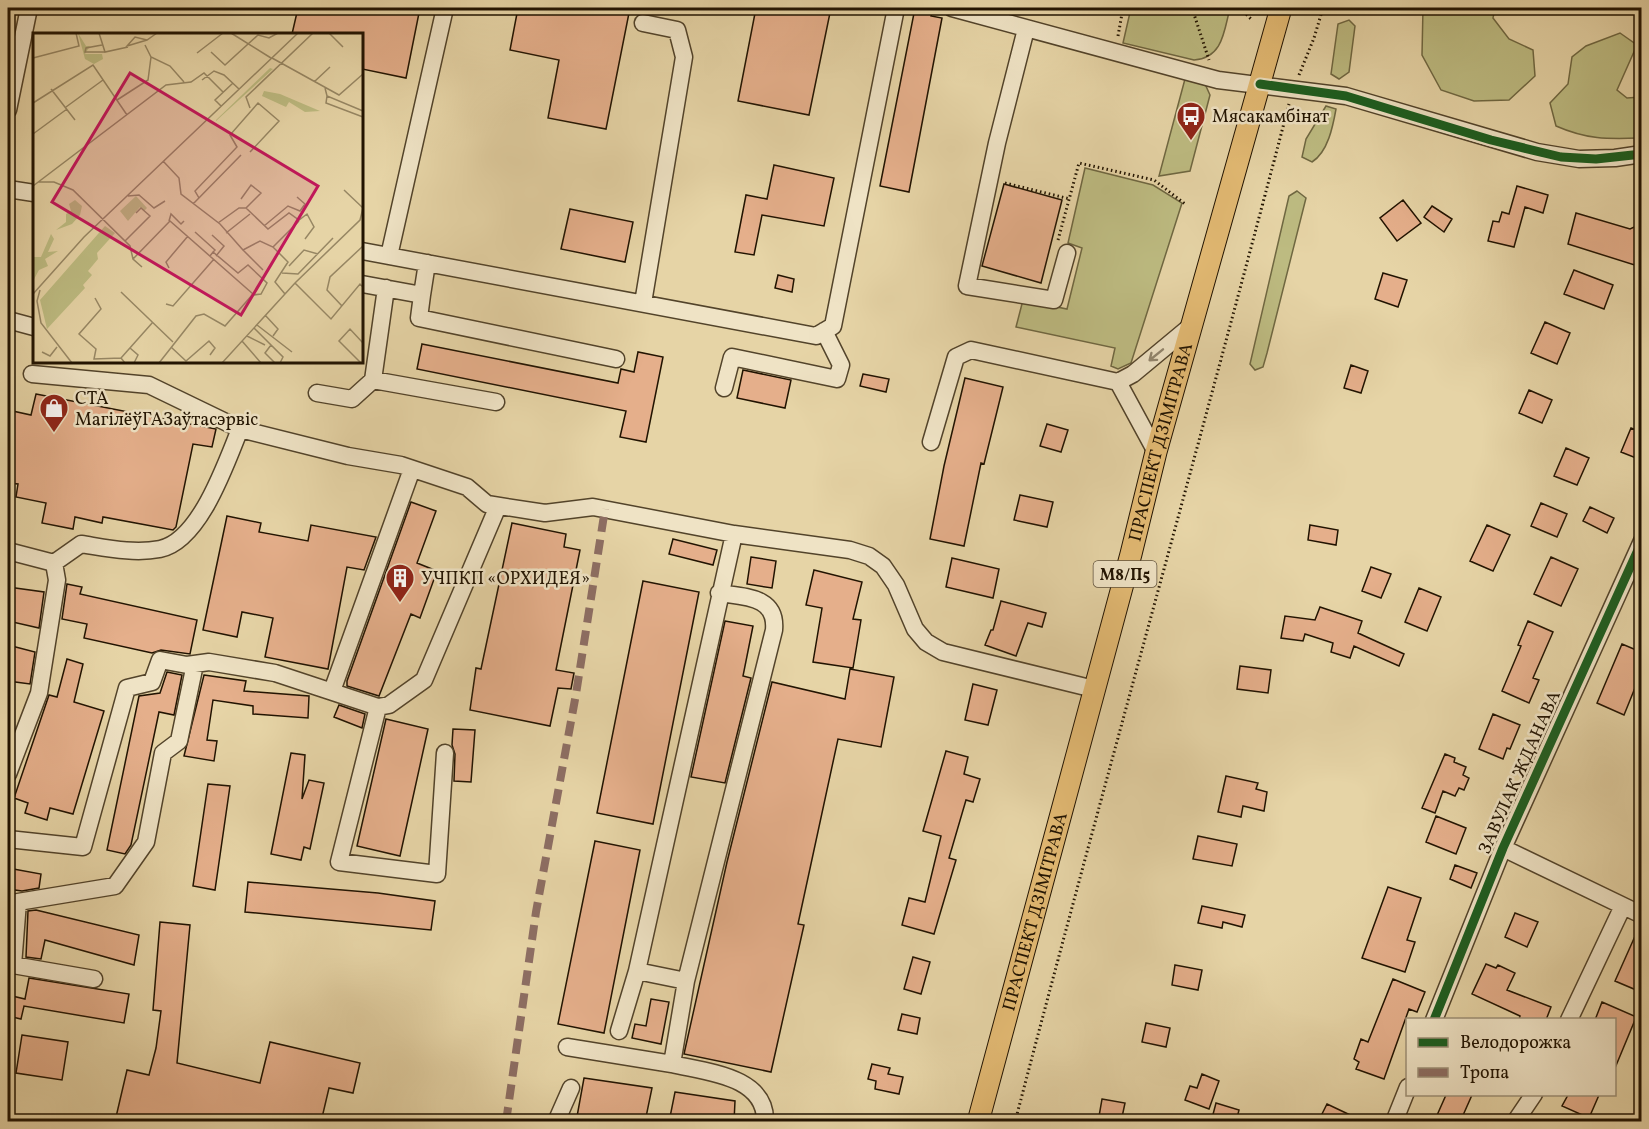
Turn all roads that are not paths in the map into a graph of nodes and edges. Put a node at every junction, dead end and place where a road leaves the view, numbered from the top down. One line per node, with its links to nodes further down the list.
1 (29, 8): 9 (street)
2 (444, 8): 15 (street)
3 (896, 8): 24 (street)
4 (952, 8): 7 (street)
5 (1281, 8): 8 (main road, ПРАСПЕКТ ДЗІМІТРАВА / М8/П5)
6 (643, 23): 20 (street)
7 (1026, 29): 8 (street); 14 (street)
8 (1260, 84): 10 (street); 22 (main road, ПРАСПЕКТ ДЗІМІТРАВА / М8/П5)
9 (8, 110)
10 (1641, 154)
11 (8, 189): 12 (street)
12 (33, 194)
13 (363, 251): 15 (street)
14 (1067, 253)
15 (389, 256): 16 (street)
16 (427, 263): 19 (street); 20 (street)
17 (363, 284): 18 (street)
18 (386, 288): 19 (street); 27 (street)
19 (422, 295): 25 (street)
20 (643, 303): 24 (street)
21 (8, 320): 23 (street)
22 (1192, 325): 28 (street, one-way to 28); 34 (main road, ПРАСПЕКТ ДЗІМІТРАВА / М8/П5)
23 (33, 327)
24 (824, 332): 29 (street)
25 (616, 359)
26 (32, 374): 32 (street)
27 (373, 380): 30 (street); 31 (street)
28 (1118, 382): 33 (street); 34 (street)
29 (724, 388)
30 (317, 393)
31 (495, 402)
32 (240, 429): 35 (street); 40 (street)
33 (931, 442)
34 (1156, 452): 43 (main road, ПРАСПЕКТ ДЗІМІТРАВА / М8/П5)
35 (412, 469): 36 (street); 44 (street)
36 (498, 506): 37 (street); 45 (street)
37 (734, 534): 41 (street); 43 (street)
38 (1641, 541): 49 (street, ЗАВУЛАК ЖДАНАВА)
39 (8, 551): 40 (street)
40 (54, 563): 47 (street)
41 (719, 592): 52 (street); 54 (street)
42 (195, 664): 44 (street); 48 (street); 53 (street)
43 (1094, 689): 65 (main road, ПРАСПЕКТ ДЗІМІТРАВА / М8/П5)
44 (332, 691): 45 (street)
45 (378, 707): 46 (street)
46 (445, 753)
47 (8, 774)
48 (8, 839)
49 (1503, 848): 50 (street); 55 (street, ЗАВУЛАК ЖДАНАВА)
50 (1623, 906): 51 (street); 56 (street)
51 (1641, 915)
52 (637, 971): 54 (street); 57 (street)
53 (94, 979)
54 (686, 981): 59 (street)
55 (1435, 1018)
56 (1570, 1018)
57 (619, 1031)
58 (567, 1047): 59 (street)
59 (672, 1064): 64 (street)
60 (571, 1088): 63 (street)
61 (1406, 1090): 66 (street)
62 (1532, 1096): 67 (street)
63 (556, 1122)
64 (765, 1122)
65 (978, 1122)
66 (1394, 1122)
67 (1515, 1122)

